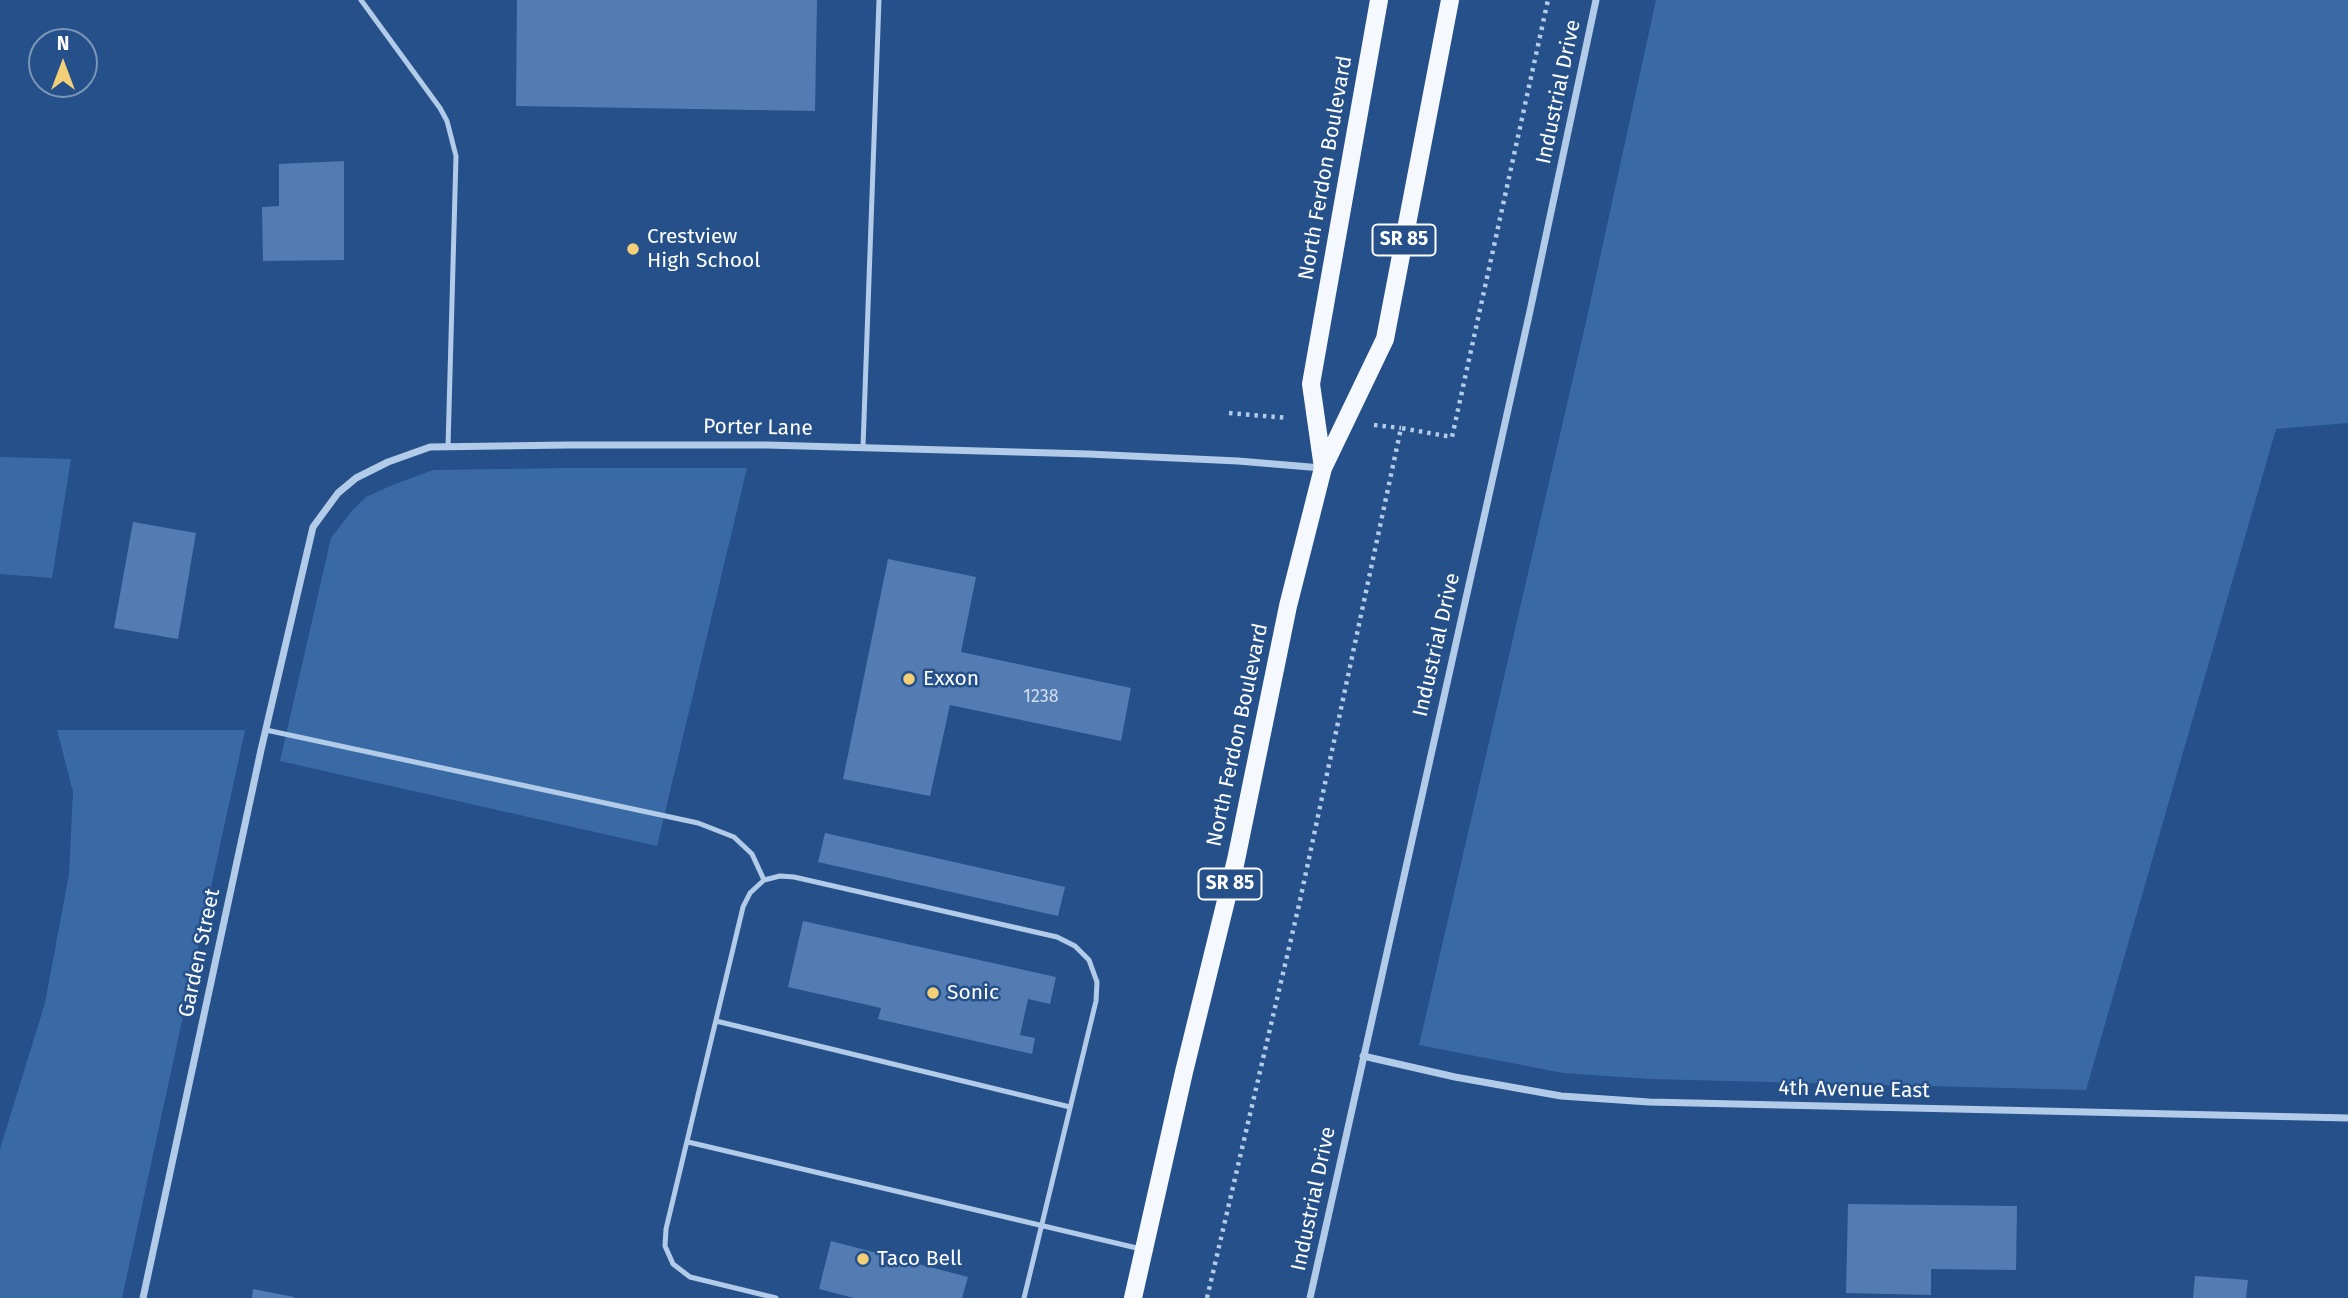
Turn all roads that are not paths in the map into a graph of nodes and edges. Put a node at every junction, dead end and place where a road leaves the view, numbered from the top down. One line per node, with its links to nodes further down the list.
1 (361, 0): 6 (lane)
2 (879, 0): 7 (lane)
3 (1379, 0): 8 (main road, North Ferdon Boulevard / SR 85)
4 (1450, 0): 8 (main road, North Ferdon Boulevard / SR 85)
5 (1596, 0): 13 (street, Industrial Drive)
6 (448, 447): 7 (street, Porter Lane); 9 (street, Porter Lane)
7 (863, 447): 8 (street, Porter Lane)
8 (1323, 468): 18 (main road, North Ferdon Boulevard / SR 85)
9 (292, 616): 10 (street, Garden Street)
10 (266, 730): 11 (lane); 19 (street, Garden Street)
11 (764, 880): 12 (lane); 14 (lane)
12 (716, 1021): 14 (lane); 16 (lane)
13 (1363, 1056): 15 (street, 4th Avenue East); 23 (street, Industrial Drive)
14 (1070, 1107): 17 (lane)
15 (2348, 1118)
16 (688, 1142): 17 (lane); 20 (lane)
17 (1041, 1225): 18 (lane); 21 (lane)
18 (1144, 1250): 22 (main road, North Ferdon Boulevard / SR 85)
19 (143, 1298)
20 (776, 1298)
21 (1024, 1298)
22 (1133, 1298)
23 (1310, 1298)

